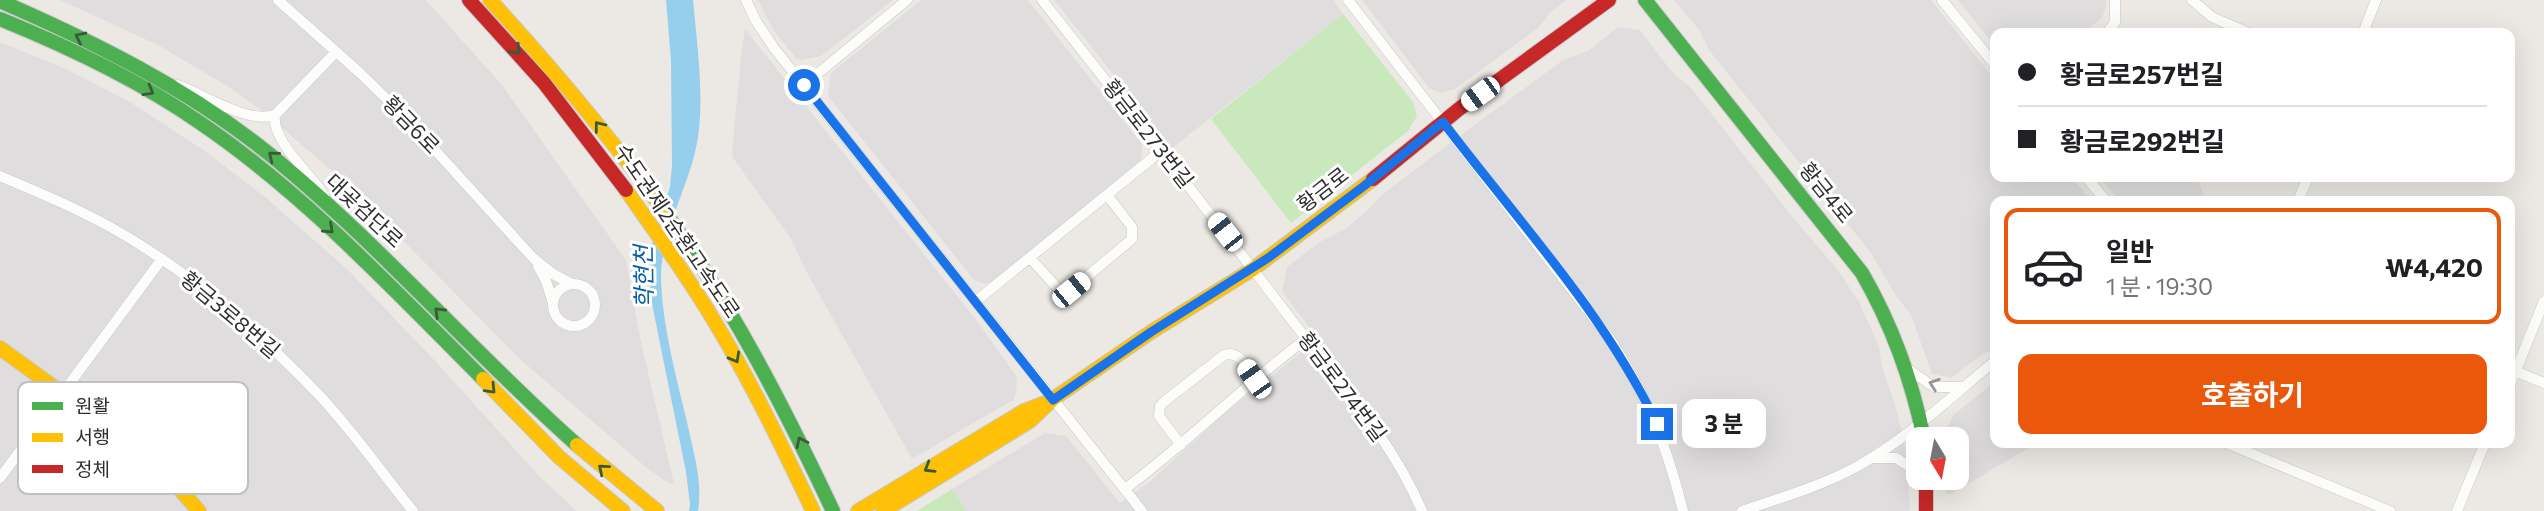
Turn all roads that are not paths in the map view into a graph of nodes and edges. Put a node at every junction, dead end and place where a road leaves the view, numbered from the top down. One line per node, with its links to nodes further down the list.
1 (278, 0): 19 (street, 황금6로)
2 (469, 0): 70 (main road, 수도권제2순환고속도로, one-way to 70)
3 (491, 0): 64 (main road, 수도권제2순환고속도로, one-way to 3)
4 (746, 0): 22 (street)
5 (907, 0): 22 (street)
6 (1042, 0): 25 (street, 황금로273번길)
7 (1348, 0): 24 (street)
8 (1609, 0): 24 (main road, 황금로)
9 (1645, 0): 43 (main road, 황금4로)
10 (1942, 0): 20 (street)
11 (2115, 0): 16 (street)
12 (2192, 0): 17 (street)
13 (2376, 0): 18 (street)
14 (0, 1): 21 (main road, 대곶검단로, one-way to 14)
15 (0, 19): 63 (main road, 대곶검단로, one-way to 63)
16 (2111, 28)
17 (2237, 28)
18 (2365, 28)
19 (337, 52): 23 (street); 32 (street, 황금6로)
20 (1990, 59)
21 (151, 76): 23 (street); 30 (main road, 대곶검단로, one-way to 21)
22 (804, 85): 36 (street)
23 (275, 115): 30 (street)
24 (1443, 122): 34 (main road, 황금로); 74 (street)
25 (1161, 151): 28 (street); 34 (street, 황금로273번길)
26 (0, 176): 33 (street, 황금3로8번길)
27 (2090, 182): 29 (street)
28 (1107, 195): 31 (street); 31 (street)
29 (2102, 196)
30 (336, 213): 69 (main road, 대곶검단로, one-way to 30)
31 (1030, 258): 36 (street)
32 (534, 259): 35 (street); 38 (street)
33 (161, 260): 47 (street); 67 (street, 황금3로8번길)
34 (1253, 269): 39 (street, 황금로274번길); 50 (main road, 황금로)
35 (572, 284): 38 (street); 38 (street)
36 (976, 301): 50 (street)
37 (2544, 301): 41 (street)
38 (552, 303)
39 (1306, 339): 45 (street); 73 (street, 황금로274번길)
40 (0, 348): 46 (main road)
41 (2515, 364)
42 (1990, 365): 49 (street)
43 (1908, 369): 49 (street, one-way to 43); 51 (main road, 황금4로)
44 (2515, 371): 48 (street)
45 (1254, 379): 53 (street); 53 (street)
46 (47, 382)
47 (72, 382)
48 (2544, 383)
49 (1964, 387): 51 (street)
50 (1053, 400): 60 (street); 65 (main road, 황금로); 71 (main road, 황금로, one-way to 71)
51 (1921, 422): 52 (main road, 황금4로); 57 (street)
52 (1922, 427)
53 (1181, 445): 60 (street)
54 (2238, 448): 77 (street)
55 (2483, 448): 78 (street)
56 (18, 454): 59 (street)
57 (1872, 458): 58 (street); 75 (street)
58 (1906, 465)
59 (0, 478)
60 (1125, 489): 72 (street)
61 (1925, 490): 76 (main road)
62 (184, 494): 66 (main road)
63 (612, 505): 68 (main road, 대곶검단로)
64 (832, 507)
65 (886, 510)
66 (199, 511)
67 (414, 511)
68 (623, 511)
69 (657, 511)
70 (813, 511)
71 (858, 511)
72 (1142, 511)
73 (1422, 511)
74 (1683, 511)
75 (1742, 511)
76 (1926, 511)
77 (2390, 511)
78 (2457, 511)

